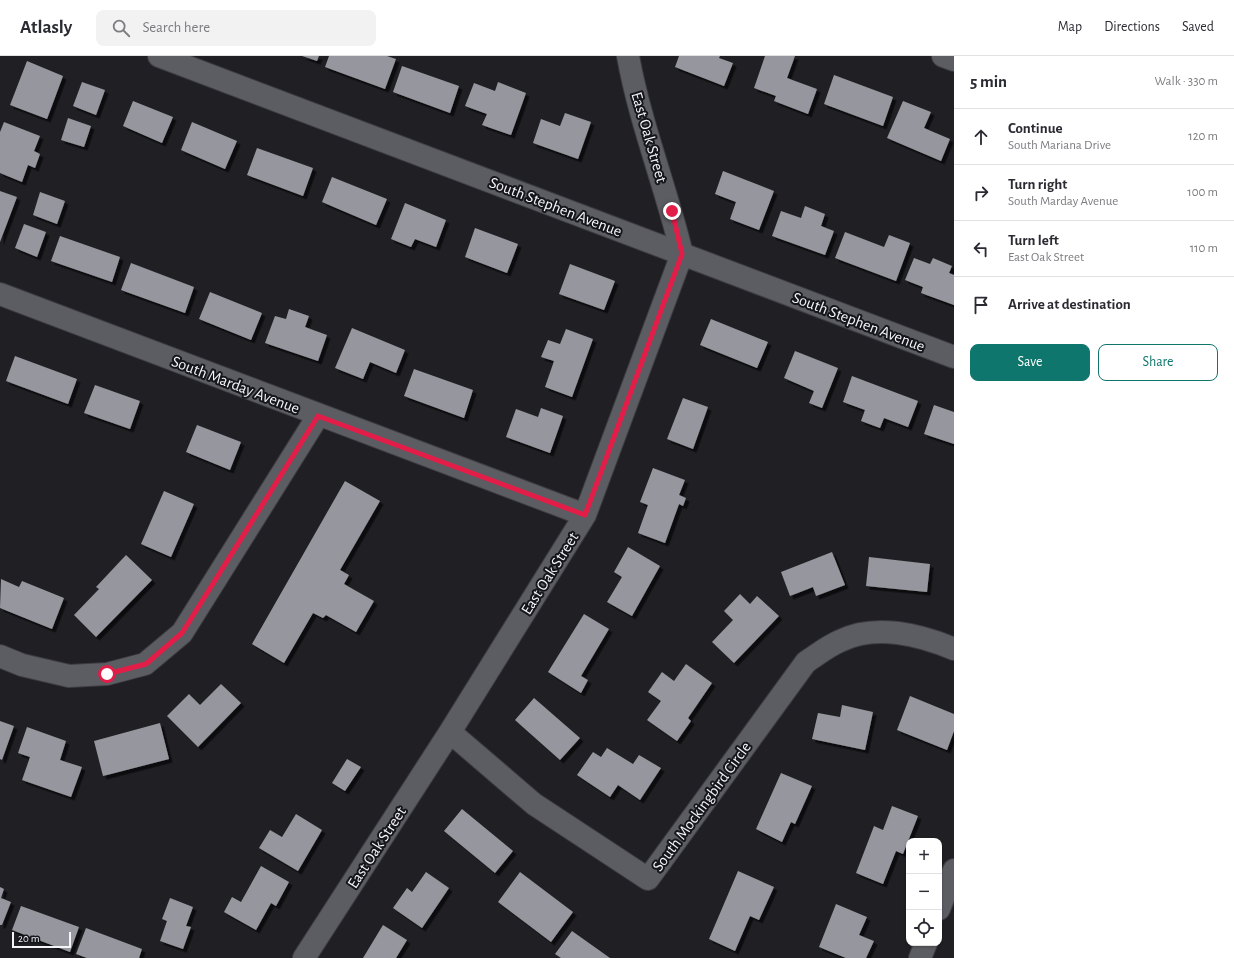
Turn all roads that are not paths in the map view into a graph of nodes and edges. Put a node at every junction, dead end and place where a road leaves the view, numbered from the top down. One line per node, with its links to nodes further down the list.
1 (159, 56): 5 (street, South Stephen Avenue)
2 (628, 56): 5 (street, East Oak Street)
3 (943, 56): 4 (street)
4 (954, 60)
5 (682, 254): 7 (street, South Stephen Avenue); 9 (street, East Oak Street)
6 (0, 294): 8 (street, South Marday Avenue)
7 (954, 357)
8 (318, 416): 9 (street, South Marday Avenue); 11 (street)
9 (585, 515): 12 (street, East Oak Street)
10 (954, 649): 12 (street, South Mockingbird Circle)
11 (0, 656)
12 (450, 732): 16 (street, East Oak Street)
13 (954, 870): 14 (street)
14 (942, 901)
15 (925, 946): 17 (street)
16 (304, 958)
17 (920, 958)

